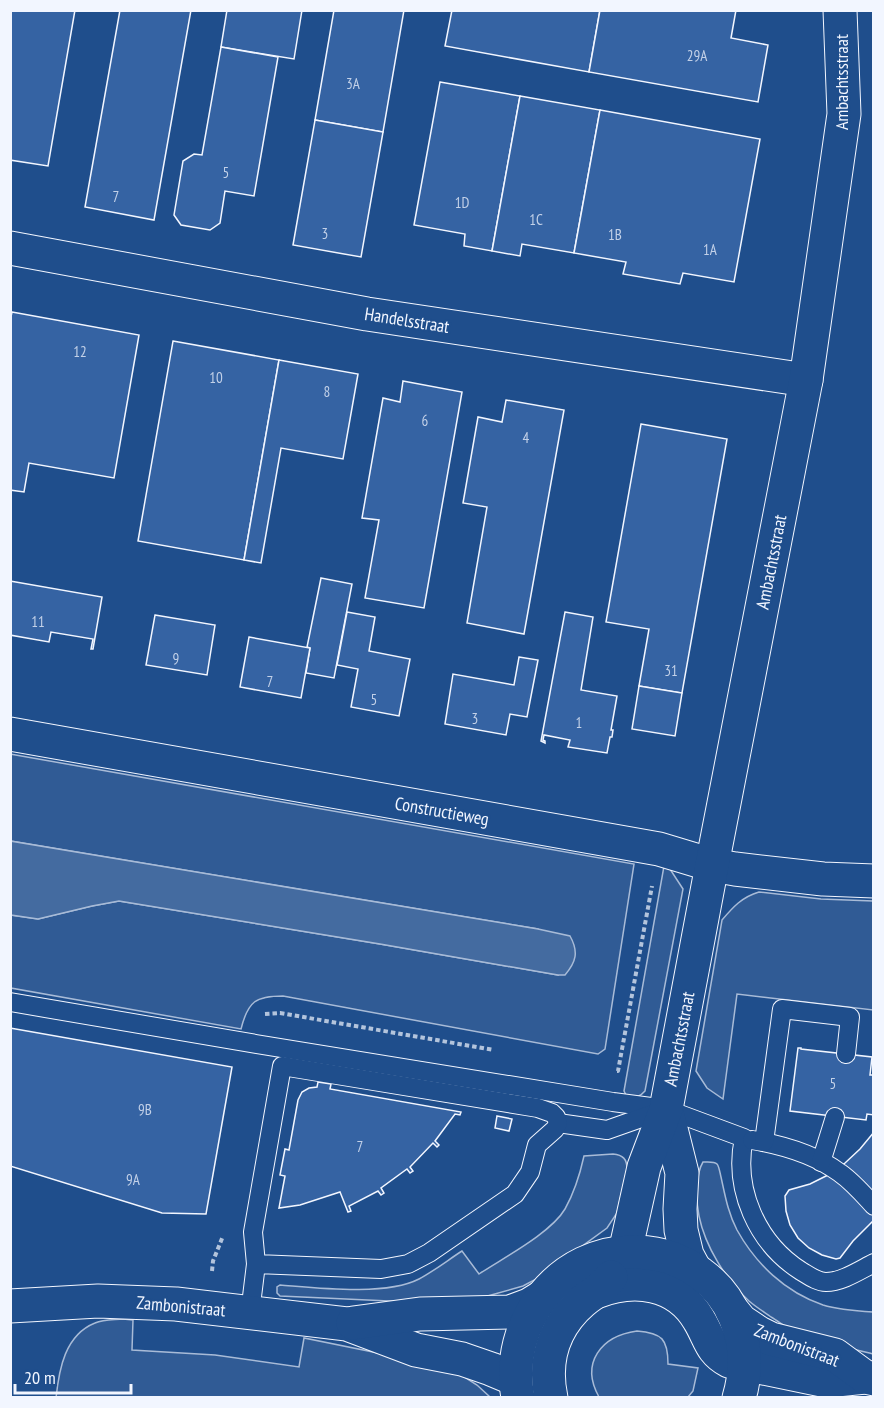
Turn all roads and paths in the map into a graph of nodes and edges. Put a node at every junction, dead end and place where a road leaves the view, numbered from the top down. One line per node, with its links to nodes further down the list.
1 (840, 10): 3 (street, Ambachtsstraat)
2 (10, 248): 3 (street, Handelsstraat)
3 (806, 380): 6 (street, Ambachtsstraat)
4 (10, 735): 5 (street, Constructieweg)
5 (659, 849): 6 (street, Constructieweg); 10 (path)
6 (712, 865): 7 (street, Constructieweg); 11 (street, Ambachtsstraat)
7 (873, 881)
8 (10, 1002): 11 (lane)
9 (846, 1054): 15 (lane)
10 (618, 1071)
11 (666, 1109): 13 (lane); 14 (lane); 19 (street, Ambachtsstraat); 22 (street, Ambachtsstraat)
12 (836, 1117): 16 (lane)
13 (558, 1123): 21 (lane); 21 (lane)
14 (744, 1138): 15 (lane); 20 (lane)
15 (764, 1142): 16 (lane)
16 (821, 1162): 17 (lane)
17 (873, 1206)
18 (225, 1231): 25 (path)
19 (625, 1252): 22 (street); 23 (street, Ambachtsstraat); 24 (street)
20 (873, 1263)
21 (256, 1264): 27 (lane)
22 (694, 1268): 26 (street)
23 (596, 1292): 30 (street, Zambonistraat); 34 (street, Ambachtsstraat)
24 (542, 1297): 29 (street, Zambonistraat); 32 (street)
25 (209, 1307): 27 (street, Zambonistraat); 28 (street, Zambonistraat)
26 (732, 1310): 30 (street); 31 (street, Zambonistraat)
27 (250, 1312): 29 (street, Zambonistraat)
28 (12, 1314)
29 (347, 1324): 32 (street, Zambonistraat)
30 (745, 1364): 31 (street, Zambonistraat); 35 (street)
31 (869, 1378)
32 (516, 1388): 33 (street, Zambonistraat)
33 (543, 1398)
34 (551, 1398)
35 (739, 1398)

